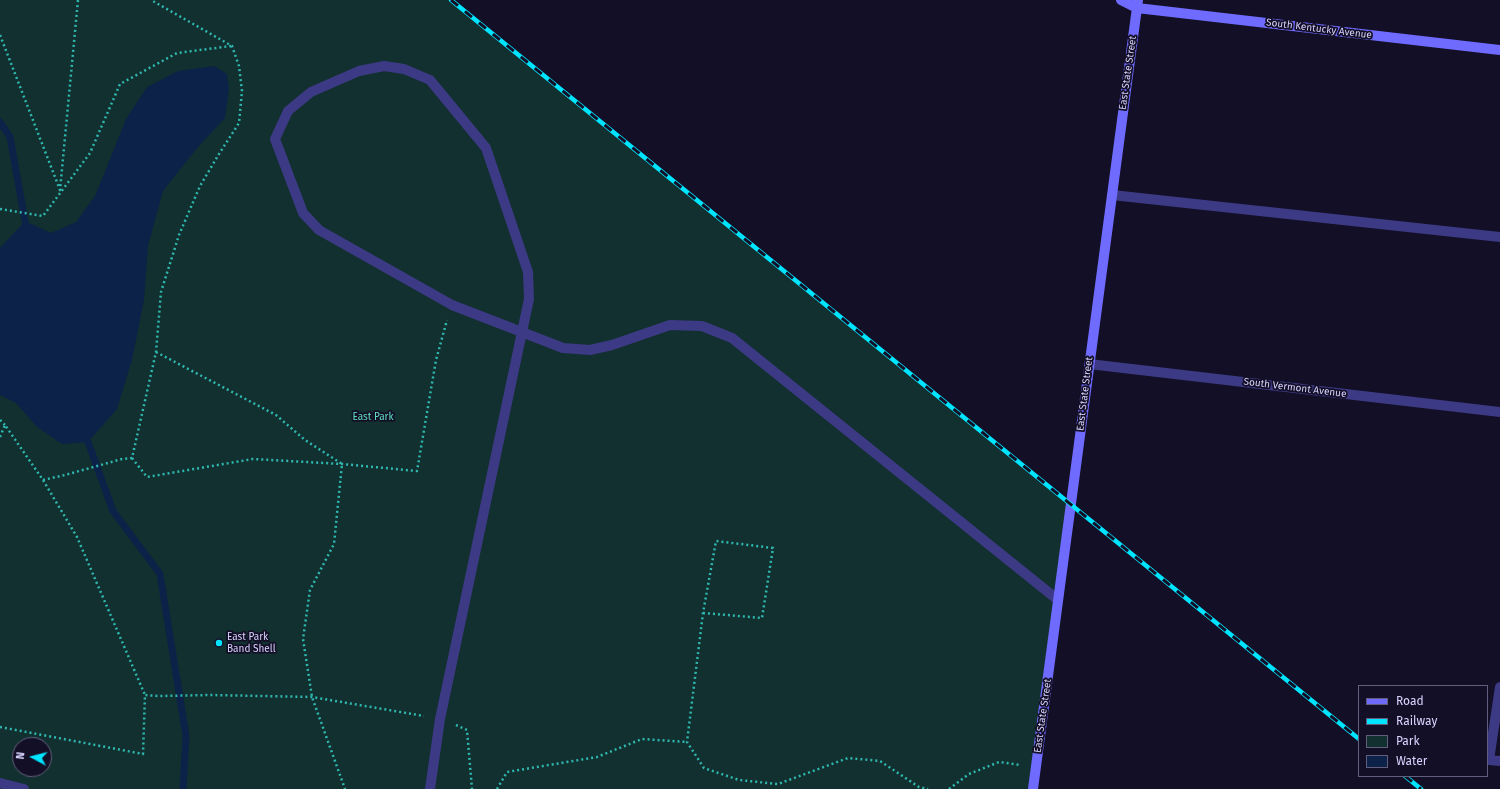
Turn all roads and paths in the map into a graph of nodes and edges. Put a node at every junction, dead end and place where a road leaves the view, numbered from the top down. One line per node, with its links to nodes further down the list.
1 (78, 0): 6 (path)
2 (151, 0): 7 (path)
3 (1121, 0): 5 (main road, South Kentucky Avenue)
4 (1146, 0): 5 (main road)
5 (1138, 4): 8 (main road, South Kentucky Avenue); 9 (main road, East State Street)
6 (0, 35)
7 (232, 46): 10 (path); 14 (path)
8 (1500, 50)
9 (1112, 195): 11 (street); 15 (main road, East State Street)
10 (0, 209)
11 (1500, 237)
12 (452, 305): 13 (street); 13 (street); 21 (path)
13 (522, 332): 23 (street); 28 (street)
14 (156, 352): 20 (path); 21 (path)
15 (1089, 364): 16 (street, South Vermont Avenue); 23 (main road, East State Street)
16 (1500, 412)
17 (0, 420): 18 (path)
18 (5, 425): 19 (path); 22 (path)
19 (0, 437)
20 (132, 458): 21 (path); 22 (path)
21 (342, 464): 27 (path)
22 (43, 480): 26 (path)
23 (1058, 600): 32 (main road, East State Street)
24 (703, 613): 24 (path); 30 (path)
25 (1500, 687): 31 (street)
26 (145, 695): 27 (path); 29 (path)
27 (312, 697): 28 (path); 35 (path)
28 (440, 719): 36 (street); 37 (path)
29 (0, 726)
30 (687, 742): 38 (path); 39 (path)
31 (1500, 762)
32 (1036, 767): 40 (path); 41 (main road, East State Street)
33 (0, 783): 34 (street)
34 (24, 789)
35 (345, 789)
36 (430, 789)
37 (472, 789)
38 (497, 789)
39 (928, 789)
40 (949, 789)
41 (1033, 789)

